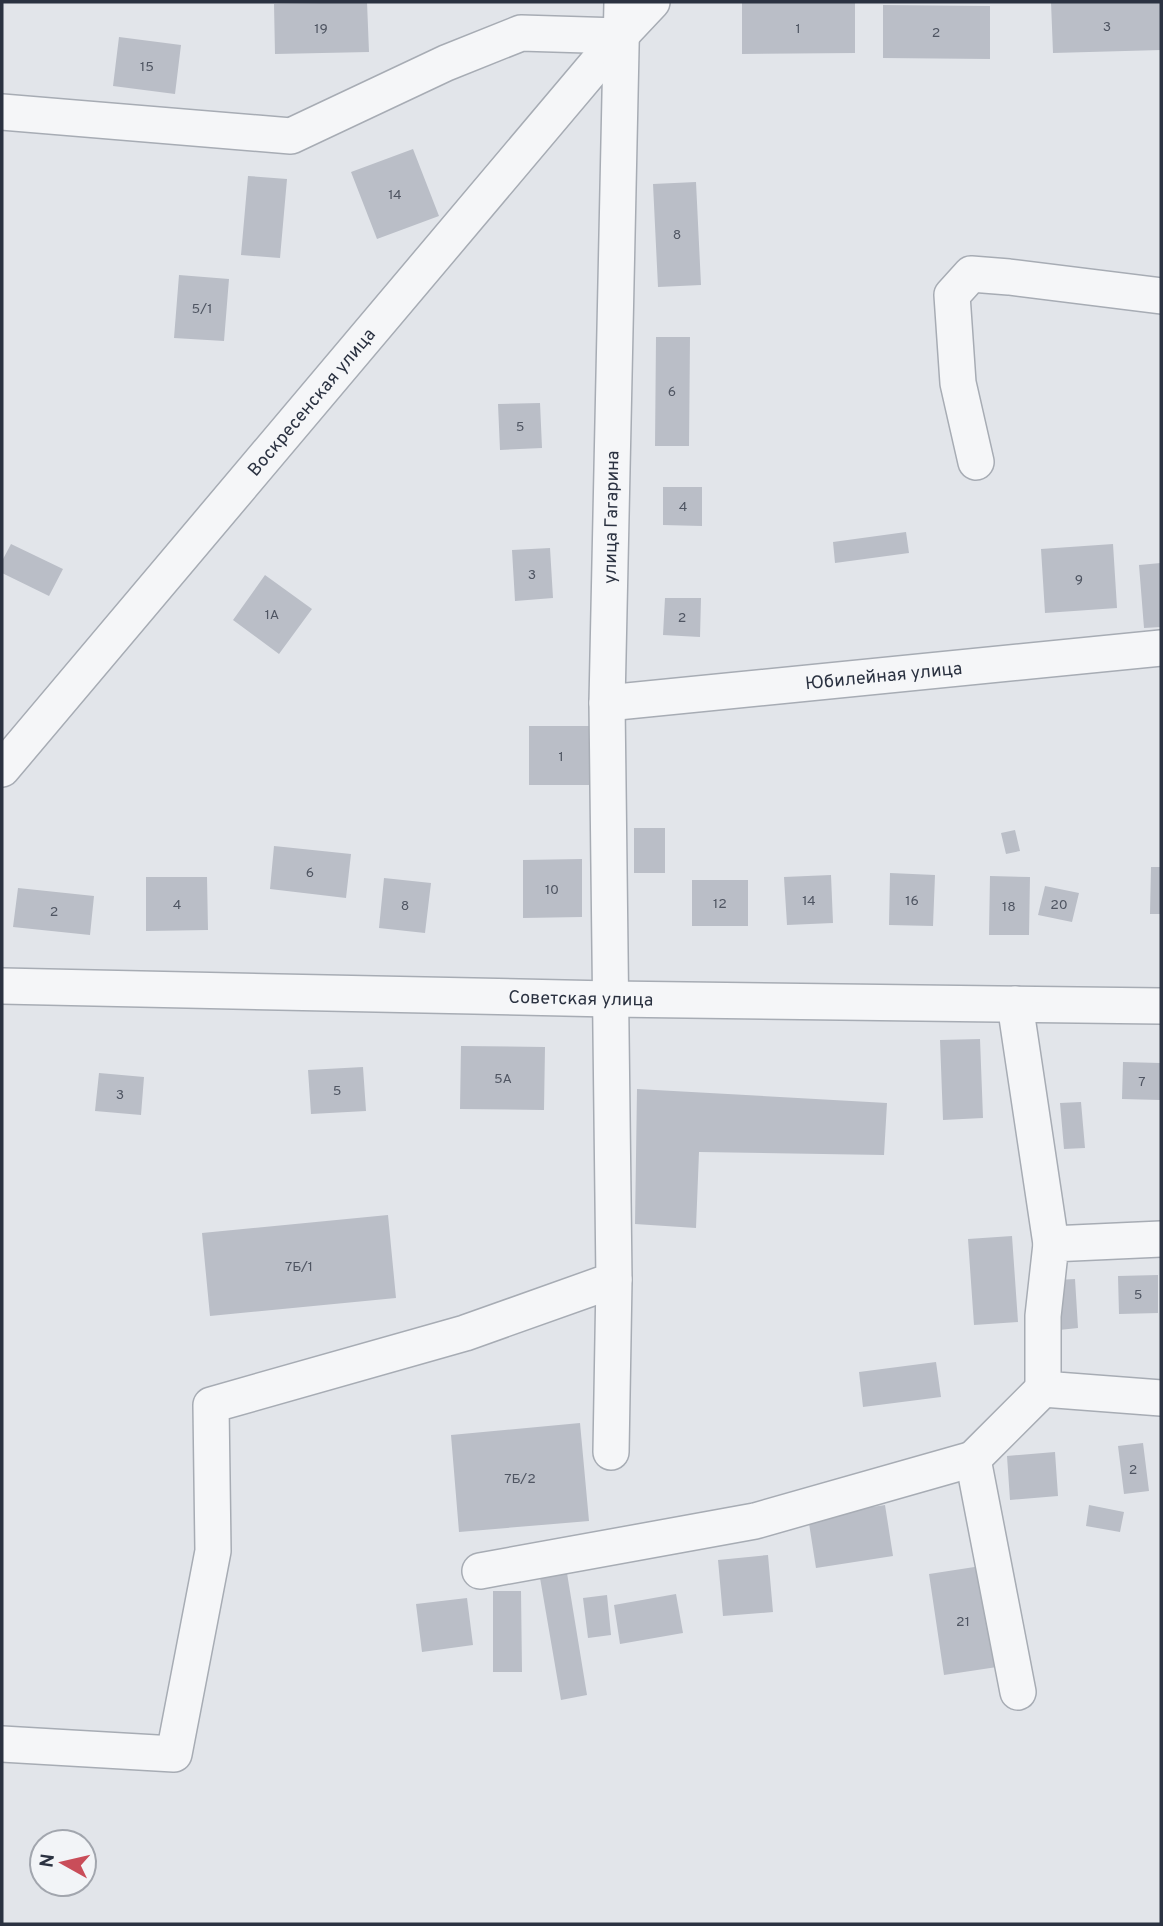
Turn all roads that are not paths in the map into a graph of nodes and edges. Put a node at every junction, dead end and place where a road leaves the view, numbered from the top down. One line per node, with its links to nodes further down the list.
1 (622, 2): 3 (street, улица Гагарина)
2 (652, 2): 3 (street)
3 (620, 36): 4 (street); 8 (street, улица Гагарина); 9 (street, Воскресенская улица)
4 (2, 112)
5 (1161, 296): 6 (street)
6 (976, 462)
7 (1161, 648): 8 (street, Юбилейная улица)
8 (607, 703): 11 (street, улица Гагарина)
9 (2, 769)
10 (2, 986): 11 (street, Советская улица)
11 (610, 999): 12 (street, Советская улица); 16 (street, улица Гагарина)
12 (1015, 1004): 13 (street, Советская улица); 15 (street)
13 (1161, 1006)
14 (1161, 1239): 15 (street)
15 (1051, 1244): 17 (street)
16 (614, 1280): 19 (street, улица Гагарина); 23 (street)
17 (1043, 1389): 18 (street); 20 (street)
18 (1161, 1398)
19 (611, 1452)
20 (973, 1459): 21 (street); 22 (street)
21 (480, 1571)
22 (1018, 1692)
23 (2, 1744)

